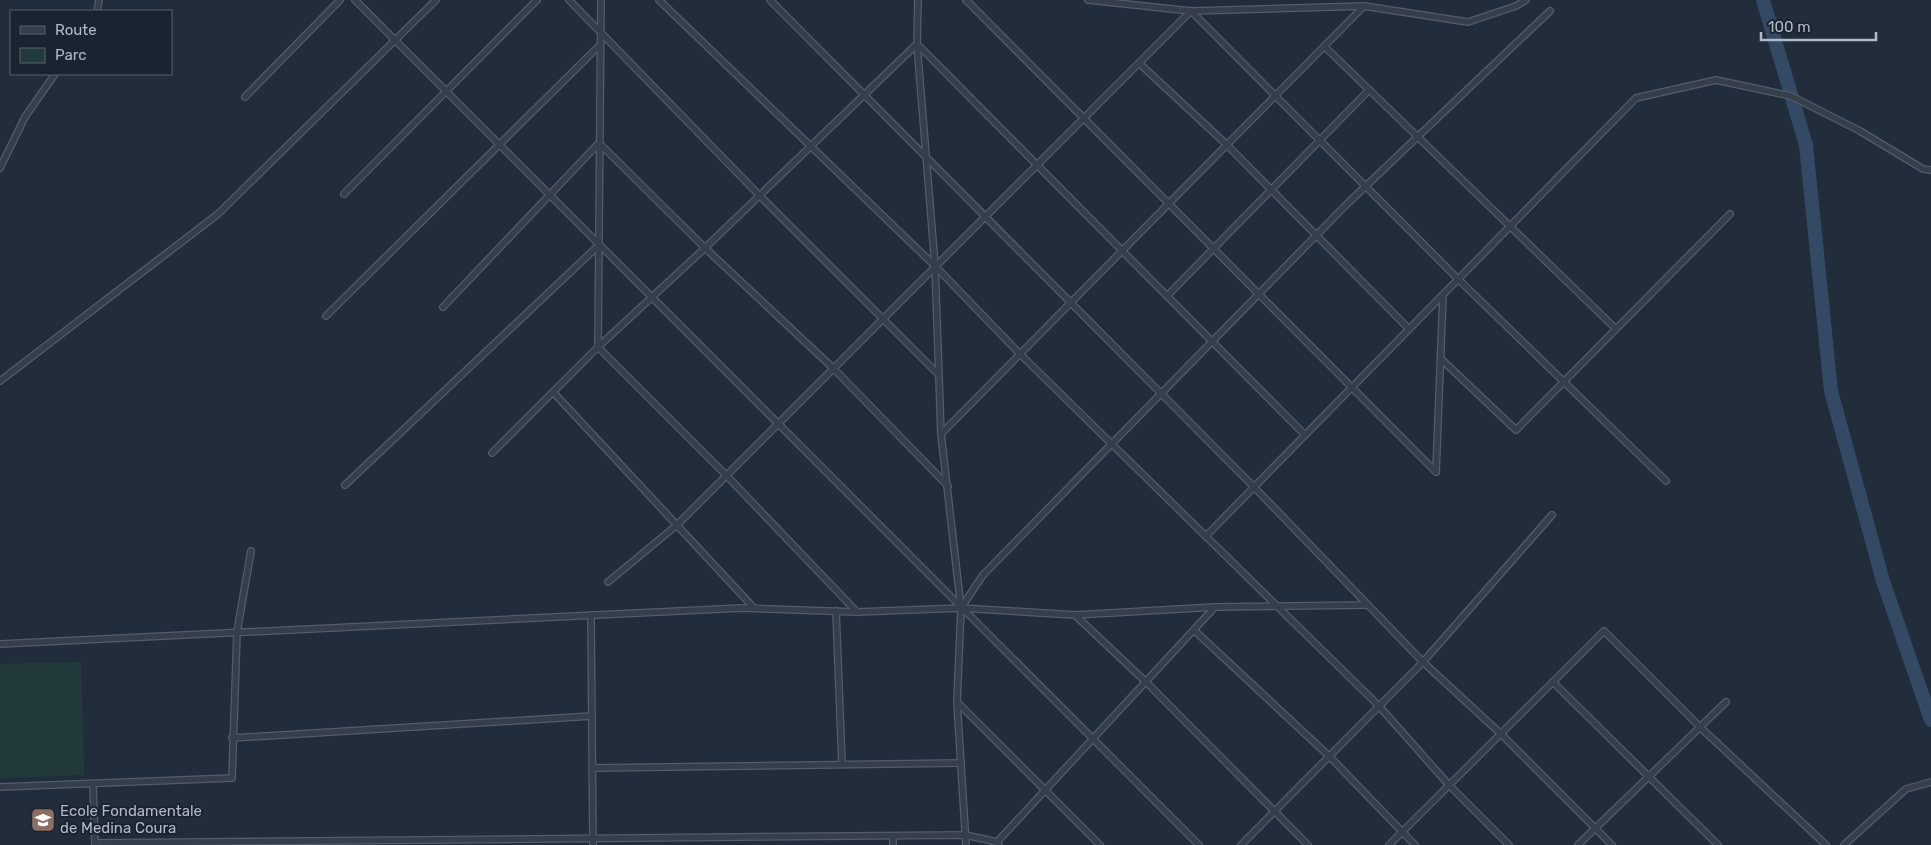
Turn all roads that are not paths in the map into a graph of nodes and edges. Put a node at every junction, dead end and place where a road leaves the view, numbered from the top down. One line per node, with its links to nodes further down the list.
1 (340, 0): 27 (street)
2 (355, 0): 17 (street)
3 (436, 0): 17 (street)
4 (537, 0): 24 (street)
5 (569, 0): 16 (street)
6 (601, 0): 16 (street)
7 (659, 0): 34 (street)
8 (770, 0): 25 (street)
9 (918, 0): 18 (street)
10 (966, 0): 28 (street)
11 (1088, 0): 14 (street)
12 (1526, 0): 13 (street)
13 (1364, 6): 14 (street); 20 (street)
14 (1191, 11): 21 (street); 26 (street)
15 (1550, 11): 29 (street)
16 (600, 31): 19 (street); 43 (street)
17 (396, 40): 24 (street); 71 (street)
18 (916, 44): 25 (street); 35 (street); 36 (street)
19 (600, 45): 31 (street); 32 (street)
20 (1324, 46): 23 (street); 26 (street)
21 (1138, 63): 28 (street); 33 (street)
22 (54, 75): 37 (street)
23 (1369, 90): 29 (street); 30 (street)
24 (446, 91): 32 (street); 41 (street)
25 (864, 94): 34 (street); 35 (street)
26 (1275, 96): 30 (street); 33 (street)
27 (245, 97)
28 (1084, 118): 36 (street); 44 (street)
29 (1417, 137): 39 (street); 47 (street)
30 (1320, 141): 39 (street); 40 (street)
31 (599, 143): 42 (street); 49 (street); 50 (street)
32 (499, 144): 42 (street); 61 (street)
33 (1226, 144): 40 (street); 44 (street)
34 (810, 146): 43 (street); 53 (street)
35 (926, 156): 46 (street); 53 (street)
36 (1036, 165): 46 (street); 52 (street)
37 (0, 168)
38 (1931, 170): 47 (street)
39 (1366, 186): 48 (street); 54 (street)
40 (1271, 190): 48 (street); 51 (street)
41 (344, 194)
42 (550, 195): 49 (street); 60 (street)
43 (759, 195): 50 (street); 62 (street)
44 (1168, 203): 51 (street); 52 (street)
45 (1730, 214): 64 (street)
46 (985, 216): 53 (street); 59 (street)
47 (1510, 227): 54 (street); 64 (street)
48 (1317, 235): 55 (street); 63 (street)
49 (599, 245): 58 (street); 66 (street); 83 (street)
50 (705, 248): 58 (street); 69 (street)
51 (1214, 248): 55 (street); 57 (street)
52 (1121, 250): 57 (street); 59 (street)
53 (935, 266): 62 (street); 67 (street); 70 (street)
54 (1458, 279): 56 (street); 72 (street)
55 (1259, 294): 65 (street); 73 (street)
56 (1443, 295): 63 (street); 68 (street)
57 (1167, 296): 65 (street)
58 (652, 298): 66 (street); 76 (street)
59 (1070, 301): 67 (street); 75 (street)
60 (443, 307)
61 (326, 316)
62 (883, 318): 69 (street); 70 (street)
63 (1409, 329): 73 (street)
64 (1616, 329): 72 (street)
65 (1212, 342): 75 (street); 78 (street)
66 (598, 348): 74 (street); 81 (street)
67 (1019, 352): 77 (street); 79 (street)
68 (1441, 359): 72 (street); 73 (street)
69 (832, 368): 76 (street); 84 (street)
70 (937, 373): 77 (street)
71 (0, 381)
72 (1564, 382): 82 (street)
73 (1352, 387): 78 (street)
74 (554, 393): 80 (street); 87 (street)
75 (1161, 393): 79 (street); 85 (street)
76 (778, 424): 81 (street); 95 (street)
77 (941, 434): 84 (street)
78 (1305, 435): 85 (street)
79 (1112, 444): 88 (street); 95 (street)
80 (492, 453)
81 (726, 475): 87 (street); 97 (street)
82 (1666, 481)
83 (345, 485)
84 (949, 487): 95 (street)
85 (1254, 487): 88 (street); 92 (street)
86 (1552, 516): 103 (street)
87 (677, 525): 90 (street); 94 (street)
88 (1206, 536): 91 (street)
89 (251, 551): 101 (street)
90 (608, 582)
91 (1277, 605): 92 (street); 93 (street); 108 (street)
92 (1368, 605): 103 (street)
93 (1215, 607): 99 (street); 100 (street)
94 (754, 608): 96 (street); 98 (street)
95 (962, 608): 97 (street); 99 (street); 106 (street); 113 (street)
96 (836, 611): 97 (street); 116 (street)
97 (857, 612)
98 (591, 615): 101 (street); 109 (street)
99 (1075, 615): 104 (street)
100 (1194, 631): 104 (street); 114 (street)
101 (237, 632): 102 (street); 112 (street)
102 (0, 644)
103 (1423, 662): 108 (street); 111 (street)
104 (1146, 682): 113 (street); 124 (street)
105 (1553, 682): 110 (street); 111 (street); 118 (street)
106 (958, 702): 115 (street); 123 (street)
107 (1726, 702): 110 (street)
108 (1379, 706): 114 (street); 121 (street)
109 (592, 716): 112 (street); 117 (street)
110 (1700, 727): 118 (street); 151 (street)
111 (1501, 734): 121 (street); 125 (street)
112 (232, 738): 120 (street)
113 (1093, 739): 123 (street); 142 (street)
114 (1329, 756): 124 (street); 126 (street)
115 (961, 763): 116 (street); 127 (street)
116 (842, 764): 117 (street)
117 (592, 768): 132 (street)
118 (1649, 776): 125 (street); 150 (street)
119 (1931, 782): 152 (street)
120 (92, 784): 122 (street); 134 (street)
121 (1449, 785): 126 (street); 147 (street)
122 (0, 787)
123 (1045, 790): 135 (street); 141 (street)
124 (1275, 811): 143 (street); 144 (street)
125 (1594, 828): 148 (street); 149 (street)
126 (1402, 832): 145 (street); 146 (street)
127 (966, 835): 129 (street); 135 (street); 140 (street)
128 (841, 836): 129 (street); 130 (street); 138 (street)
129 (893, 836): 139 (street)
130 (750, 837): 131 (street); 137 (street)
131 (656, 838): 132 (street); 136 (street)
132 (593, 842): 133 (street)
133 (226, 843): 134 (street)
134 (95, 844)
135 (998, 844)
136 (656, 845)
137 (750, 845)
138 (841, 845)
139 (893, 845)
140 (966, 845)
141 (1100, 845)
142 (1199, 845)
143 (1241, 845)
144 (1308, 845)
145 (1388, 845)
146 (1415, 845)
147 (1508, 845)
148 (1578, 845)
149 (1612, 845)
150 (1718, 845)
151 (1826, 845)
152 (1844, 845)

